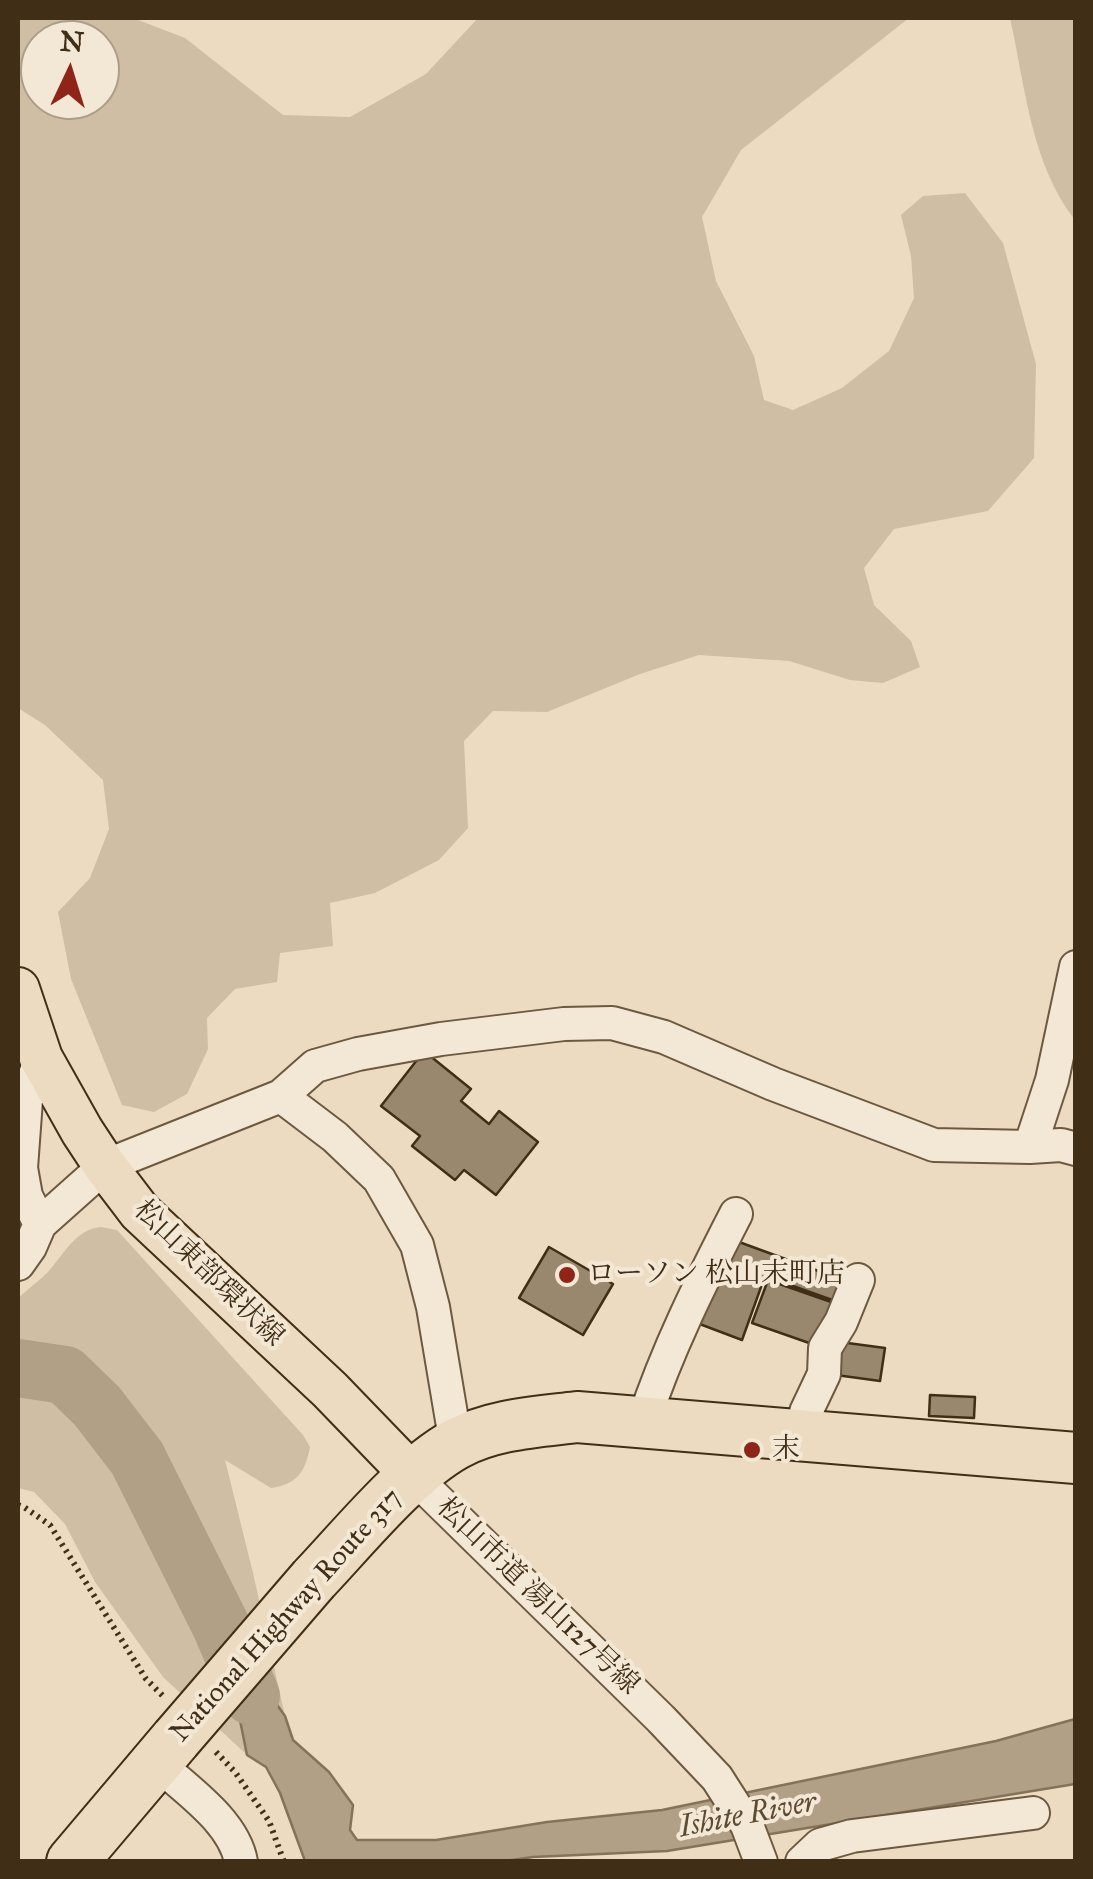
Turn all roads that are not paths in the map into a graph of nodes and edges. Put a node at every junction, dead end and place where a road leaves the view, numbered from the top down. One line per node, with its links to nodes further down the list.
1 (1076, 967): 5 (street)
2 (18, 989): 3 (main road, 松山東部環状線)
3 (42, 1058): 7 (main road, 松山東部環状線); 9 (street)
4 (281, 1096): 5 (street); 7 (street); 14 (street)
5 (1030, 1147): 6 (street)
6 (1076, 1149)
7 (105, 1166): 9 (street); 16 (main road, 松山東部環状線)
8 (736, 1214): 12 (street)
9 (40, 1224): 10 (street)
10 (18, 1264)
11 (858, 1280): 13 (street)
12 (643, 1423): 13 (highway, National Highway Route 317); 14 (highway, National Highway Route 317)
13 (805, 1436): 15 (highway, National Highway Route 317)
14 (456, 1444): 16 (highway, National Highway Route 317)
15 (1076, 1458)
16 (413, 1476): 17 (highway, National Highway Route 317, bridge); 21 (street, 松山市道 湯山127号線)
17 (178, 1738): 19 (highway, National Highway Route 317); 20 (street)
18 (1032, 1814): 22 (street)
19 (72, 1862)
20 (241, 1862)
21 (761, 1862)
22 (802, 1862)

